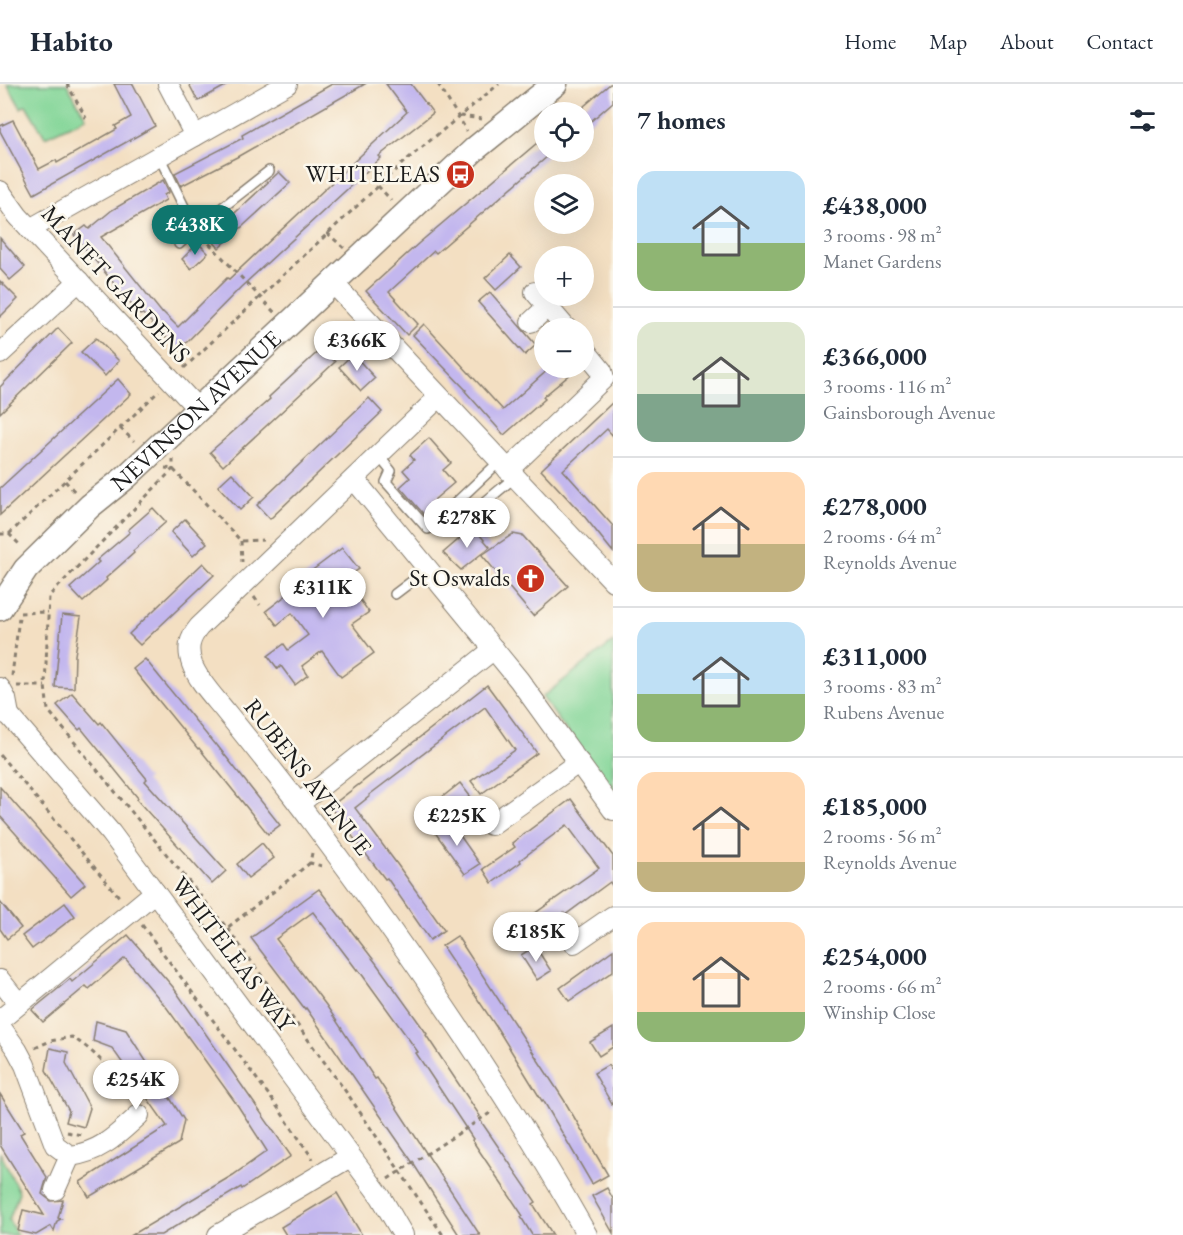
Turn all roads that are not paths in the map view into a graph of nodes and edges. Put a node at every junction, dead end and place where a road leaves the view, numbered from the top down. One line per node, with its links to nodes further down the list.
1 (168, 84): 4 (street)
2 (287, 84): 4 (street)
3 (555, 84): 12 (street, NEVINSON AVENUE)
4 (195, 136): 5 (street)
5 (159, 156): 8 (street); 9 (lane)
6 (269, 171): 9 (lane)
7 (0, 191): 8 (street, MANET GARDENS)
8 (30, 229): 11 (street, MANET GARDENS)
9 (195, 229): 10 (lane)
10 (179, 244)
11 (79, 281): 15 (street); 18 (street, MANET GARDENS)
12 (333, 283): 17 (street); 18 (street, NEVINSON AVENUE)
13 (557, 318): 14 (street)
14 (531, 322)
15 (0, 354)
16 (594, 361): 20 (street)
17 (440, 397): 19 (street, RUBENS AVENUE); 20 (street)
18 (198, 409): 24 (street, NEVINSON AVENUE)
19 (378, 456): 20 (lane); 21 (street, RUBENS AVENUE)
20 (508, 469): 22 (lane); 25 (street)
21 (354, 479): 23 (street); 32 (street, RUBENS AVENUE)
22 (499, 517)
23 (428, 569): 26 (lane); 28 (street)
24 (14, 578): 27 (street, NEVINSON AVENUE)
25 (613, 581)
26 (395, 594)
27 (10, 610)
28 (494, 649): 31 (street); 32 (street)
29 (7, 685): 30 (street, WHITELEAS WAY)
30 (4, 714): 35 (street, WHITELEAS WAY)
31 (579, 762): 33 (street); 34 (street)
32 (299, 804): 48 (street, RUBENS AVENUE)
33 (613, 810)
34 (491, 825)
35 (155, 892): 39 (street); 44 (street, WHITELEAS WAY)
36 (613, 916): 37 (street)
37 (574, 943)
38 (0, 980): 39 (street)
39 (19, 1004): 40 (street)
40 (0, 1020)
41 (0, 1026): 43 (street)
42 (140, 1115): 43 (street)
43 (70, 1156): 45 (street)
44 (350, 1157): 46 (street); 47 (street, WHITELEAS WAY)
45 (55, 1190)
46 (221, 1234)
47 (403, 1235)
48 (587, 1235)

